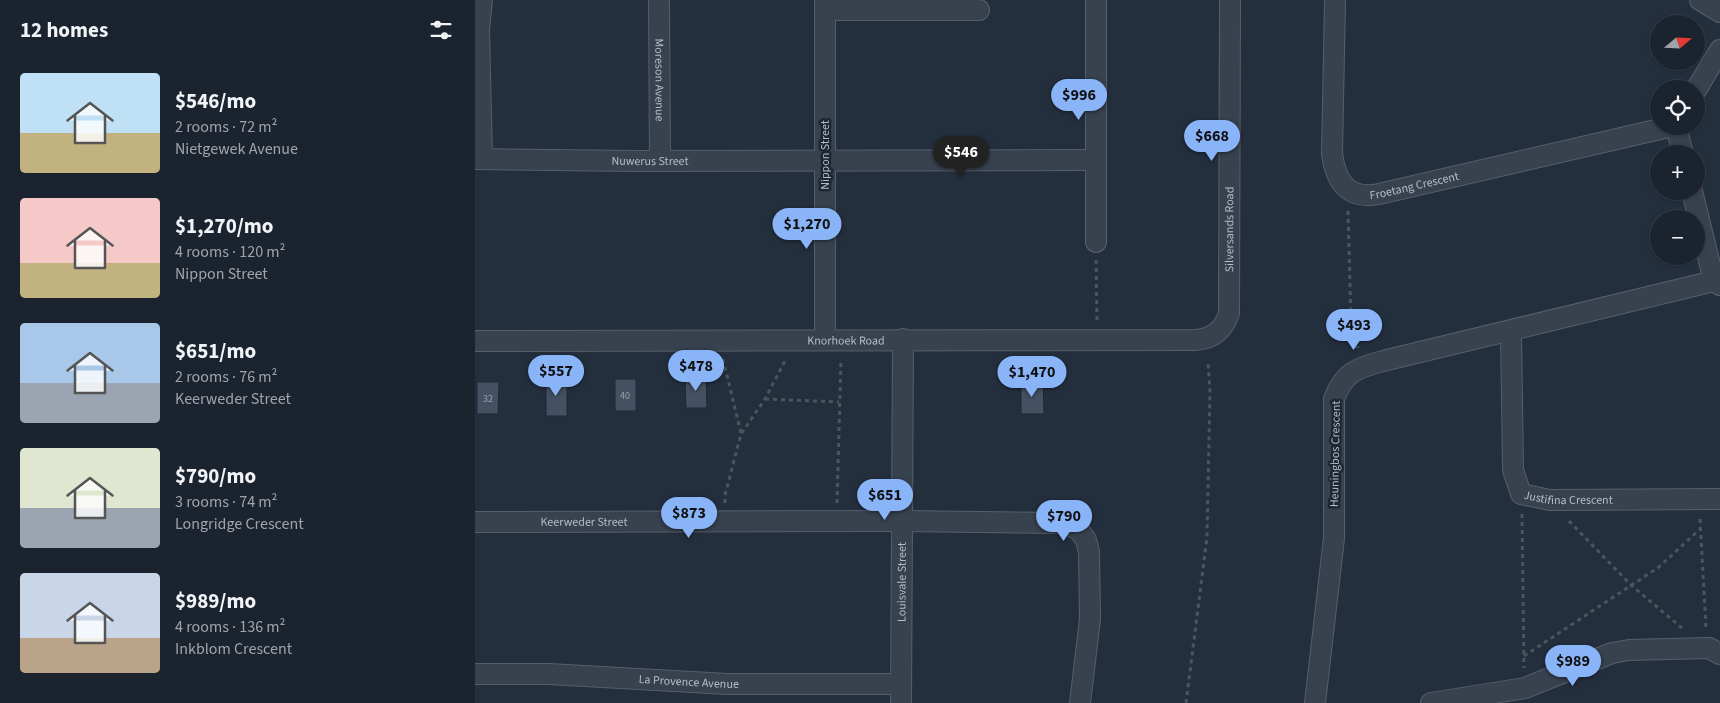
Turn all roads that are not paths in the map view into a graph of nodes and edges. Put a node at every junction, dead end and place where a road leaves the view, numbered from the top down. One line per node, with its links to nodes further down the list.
1 (482, 0): 13 (street)
2 (659, 0): 15 (street, Moreson Avenue)
3 (1096, 0): 14 (street)
4 (1230, 0): 21 (street, Silversands Road)
5 (1335, 0): 12 (street, Froetang Crescent)
6 (1700, 0): 9 (street)
7 (825, 5): 8 (street); 16 (street, Nippon Street)
8 (979, 10)
9 (1720, 12)
10 (1720, 50): 11 (street)
11 (1702, 80)
12 (1650, 132)
13 (479, 158): 15 (street, Nuwerus Street)
14 (1096, 160): 16 (street, Nuwerus Street); 18 (street)
15 (661, 161): 16 (street, Nuwerus Street)
16 (825, 161): 23 (street, Nippon Street)
17 (1694, 200): 19 (street)
18 (1096, 242)
19 (1717, 283): 20 (street, Heuningbos Crescent)
20 (1511, 331): 25 (street, Justifina Crescent); 32 (street, Heuningbos Crescent)
21 (1215, 334): 22 (street, Knorhoek Road)
22 (903, 339): 23 (street, Knorhoek Road); 26 (street, Louisvale Street)
23 (833, 340): 24 (street, Knorhoek Road)
24 (475, 341)
25 (1720, 499)
26 (903, 521): 27 (street, Keerweder Street); 30 (street, Louisvale Street); 31 (street, Keerweder Street)
27 (475, 522)
28 (1715, 651): 33 (street)
29 (475, 674): 30 (street, La Provence Avenue)
30 (901, 693)
31 (1080, 703)
32 (1315, 703)
33 (1431, 703)

